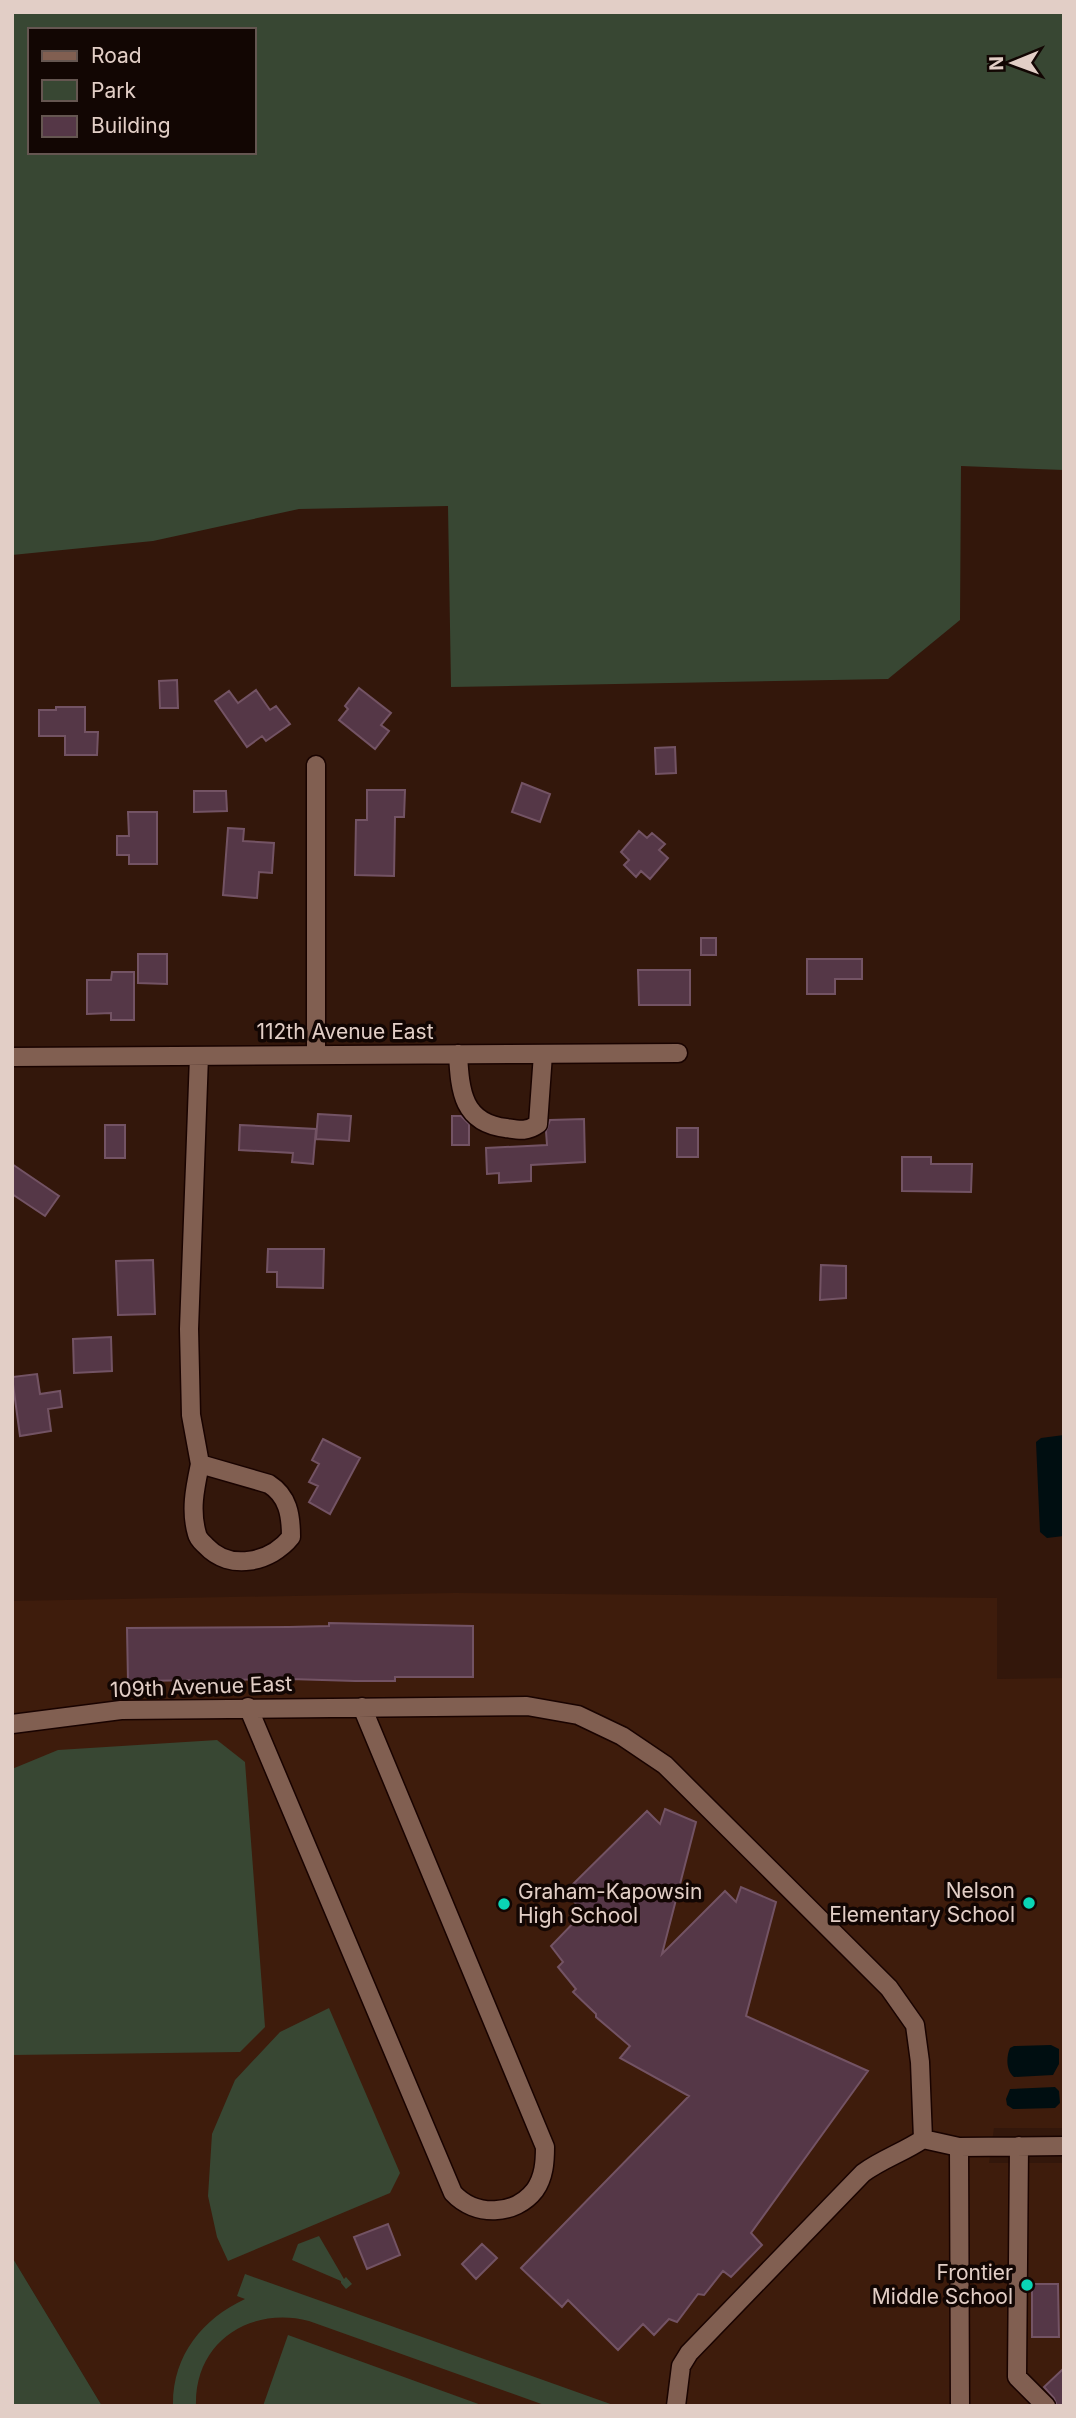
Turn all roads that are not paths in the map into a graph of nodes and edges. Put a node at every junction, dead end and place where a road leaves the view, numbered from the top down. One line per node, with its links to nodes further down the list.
1 (316, 765): 3 (street)
2 (678, 1053): 4 (street, 112th Avenue East)
3 (316, 1054): 5 (street, 112th Avenue East); 6 (street, 112th Avenue East)
4 (543, 1054): 5 (street, 112th Avenue East); 5 (street)
5 (458, 1055)
6 (199, 1056): 7 (street, 112th Avenue East); 8 (street)
7 (12, 1057)
8 (200, 1464): 8 (street)
9 (248, 1707): 10 (street, 109th Avenue East); 10 (street); 11 (street, 109th Avenue East)
10 (362, 1707): 12 (street, 109th Avenue East)
11 (12, 1724)
12 (923, 2139): 14 (street); 16 (street)
13 (1064, 2146): 15 (street)
14 (959, 2147): 15 (street); 17 (street)
15 (1019, 2147): 18 (street)
16 (676, 2406)
17 (961, 2406)
18 (1046, 2406)

